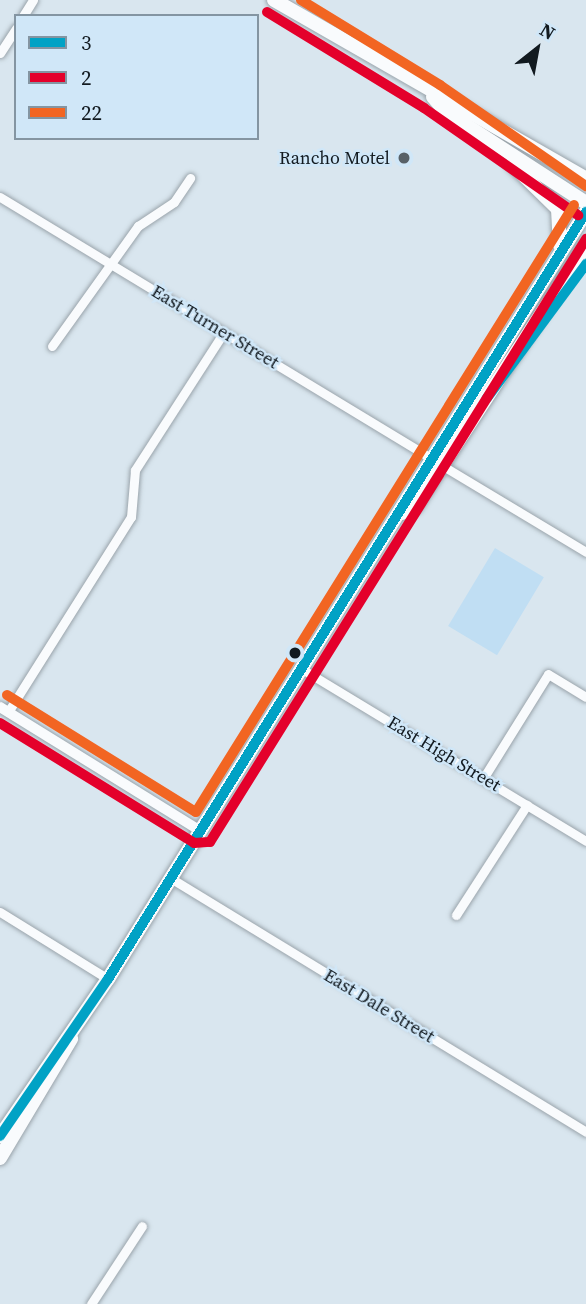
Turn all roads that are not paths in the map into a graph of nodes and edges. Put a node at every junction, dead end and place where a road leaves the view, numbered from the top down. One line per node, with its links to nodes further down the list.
1 (274, 0): 4 (main road)
2 (14, 31): 3 (street)
3 (0, 53)
4 (433, 97): 5 (main road); 7 (main road)
5 (500, 146): 11 (main road); 14 (main road)
6 (586, 162): 7 (main road)
7 (563, 164): 9 (main road)
8 (190, 178): 15 (street)
9 (586, 179)
10 (0, 197): 15 (street, East Turner Street)
11 (586, 203)
12 (586, 212): 14 (main road)
13 (586, 246): 19 (main road)
14 (556, 256): 20 (main road)
15 (109, 263): 17 (street, East Turner Street); 18 (street)
16 (586, 264): 19 (main road)
17 (224, 332): 21 (street, East Turner Street); 27 (street)
18 (52, 346)
19 (499, 379): 22 (main road)
20 (464, 401): 21 (main road); 22 (main road)
21 (429, 457): 23 (main road)
22 (443, 466): 23 (main road); 24 (street)
23 (409, 510): 25 (main road)
24 (586, 552)
25 (302, 669): 28 (street, East High Street); 30 (main road)
26 (586, 698): 28 (street)
27 (4, 709): 30 (street)
28 (484, 777): 29 (street, East High Street)
29 (527, 805): 31 (street, East High Street); 34 (street)
30 (201, 831): 32 (main road)
31 (586, 841)
32 (172, 879): 35 (main road); 37 (street, East Dale Street)
33 (0, 912): 35 (street)
34 (456, 915)
35 (108, 979): 36 (main road)
36 (74, 1030): 38 (main road); 39 (main road)
37 (586, 1132)
38 (0, 1136)
39 (0, 1158)
40 (142, 1226): 41 (street)
41 (91, 1304)

